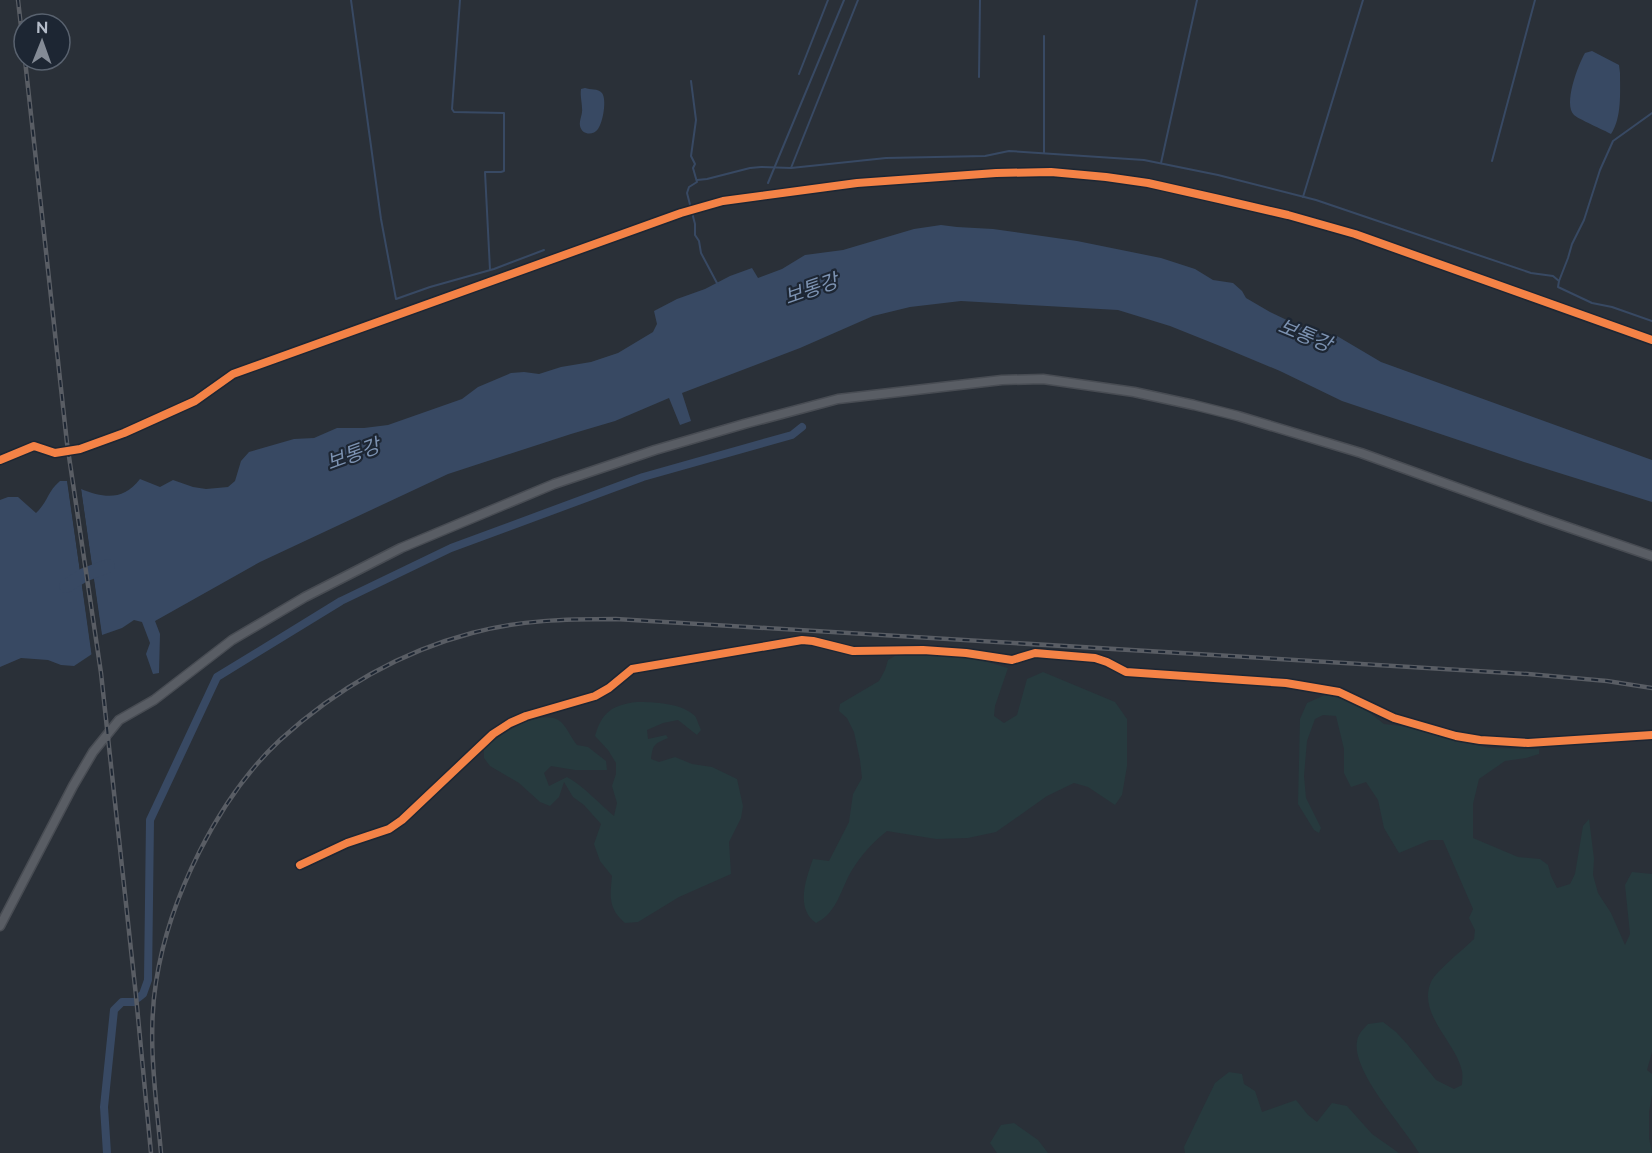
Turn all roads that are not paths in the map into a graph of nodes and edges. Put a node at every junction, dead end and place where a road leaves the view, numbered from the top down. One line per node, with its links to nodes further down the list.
1 (1652, 340): 2 (street)
2 (0, 460)
3 (1652, 556): 6 (main road)
4 (1652, 735): 5 (street)
5 (300, 865)
6 (0, 926)

